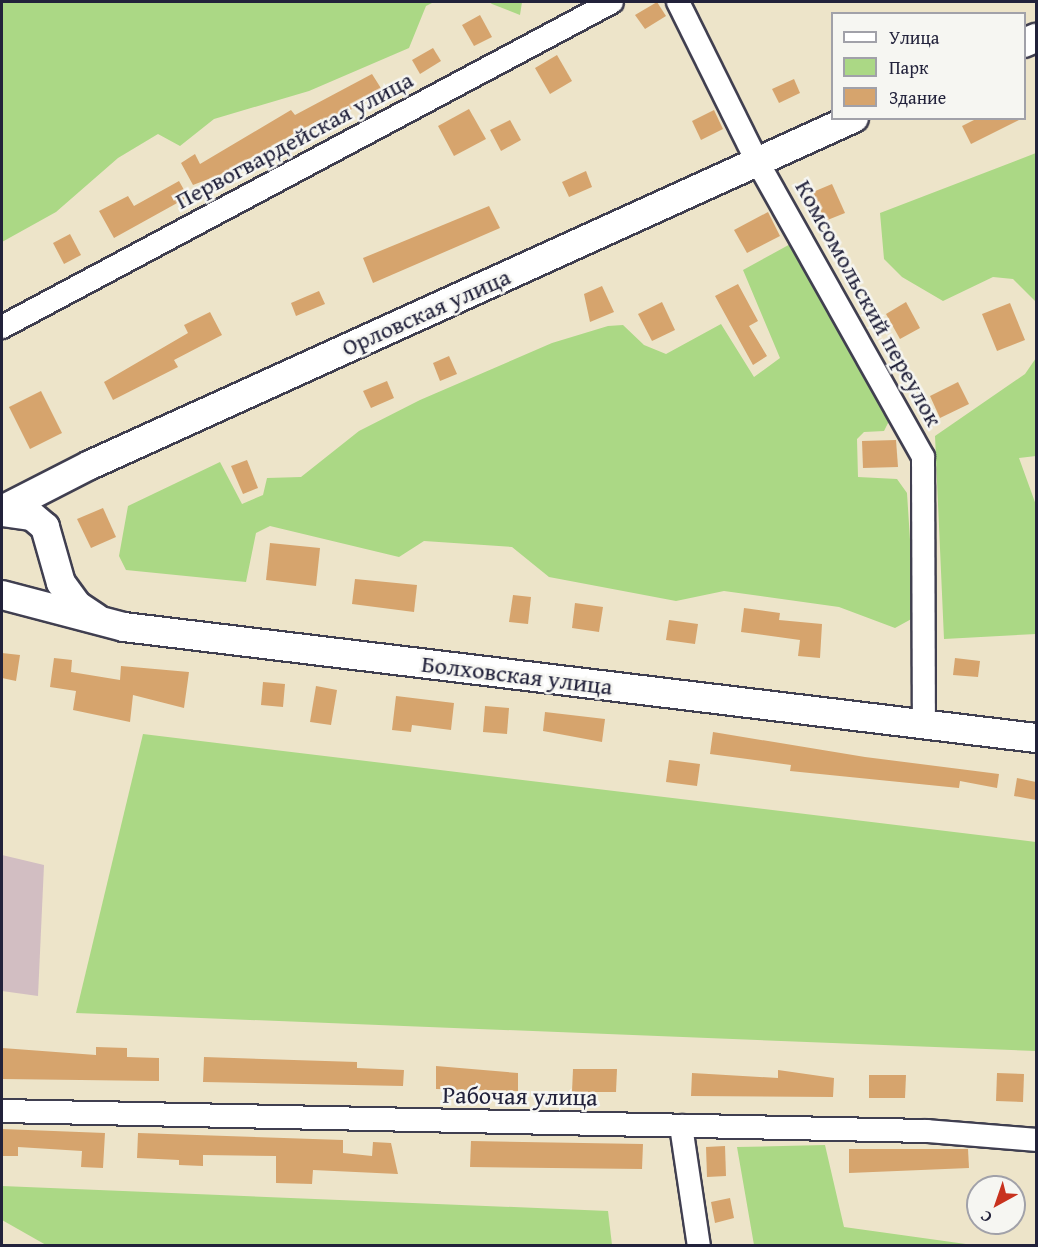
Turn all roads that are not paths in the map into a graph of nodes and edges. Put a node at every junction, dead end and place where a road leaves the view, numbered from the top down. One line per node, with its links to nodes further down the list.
1 (612, 2): 5 (street, Первогвардейская улица)
2 (678, 2): 4 (street, Комсомольский переулок)
3 (850, 120): 4 (main road, Орловская улица)
4 (758, 161): 6 (main road, Орловская улица); 11 (street, Комсомольский переулок)
5 (2, 327)
6 (83, 468): 7 (main road, Орловская улица); 8 (main road)
7 (2, 511): 8 (main road)
8 (54, 558): 9 (main road); 10 (main road)
9 (2, 594): 10 (main road, Болховская улица)
10 (124, 627): 11 (main road, Болховская улица)
11 (924, 725): 12 (main road, Болховская улица)
12 (1036, 738)
13 (2, 1111): 14 (street, Рабочая улица)
14 (681, 1126): 15 (street, Рабочая улица); 16 (street)
15 (1036, 1140)
16 (699, 1245)

